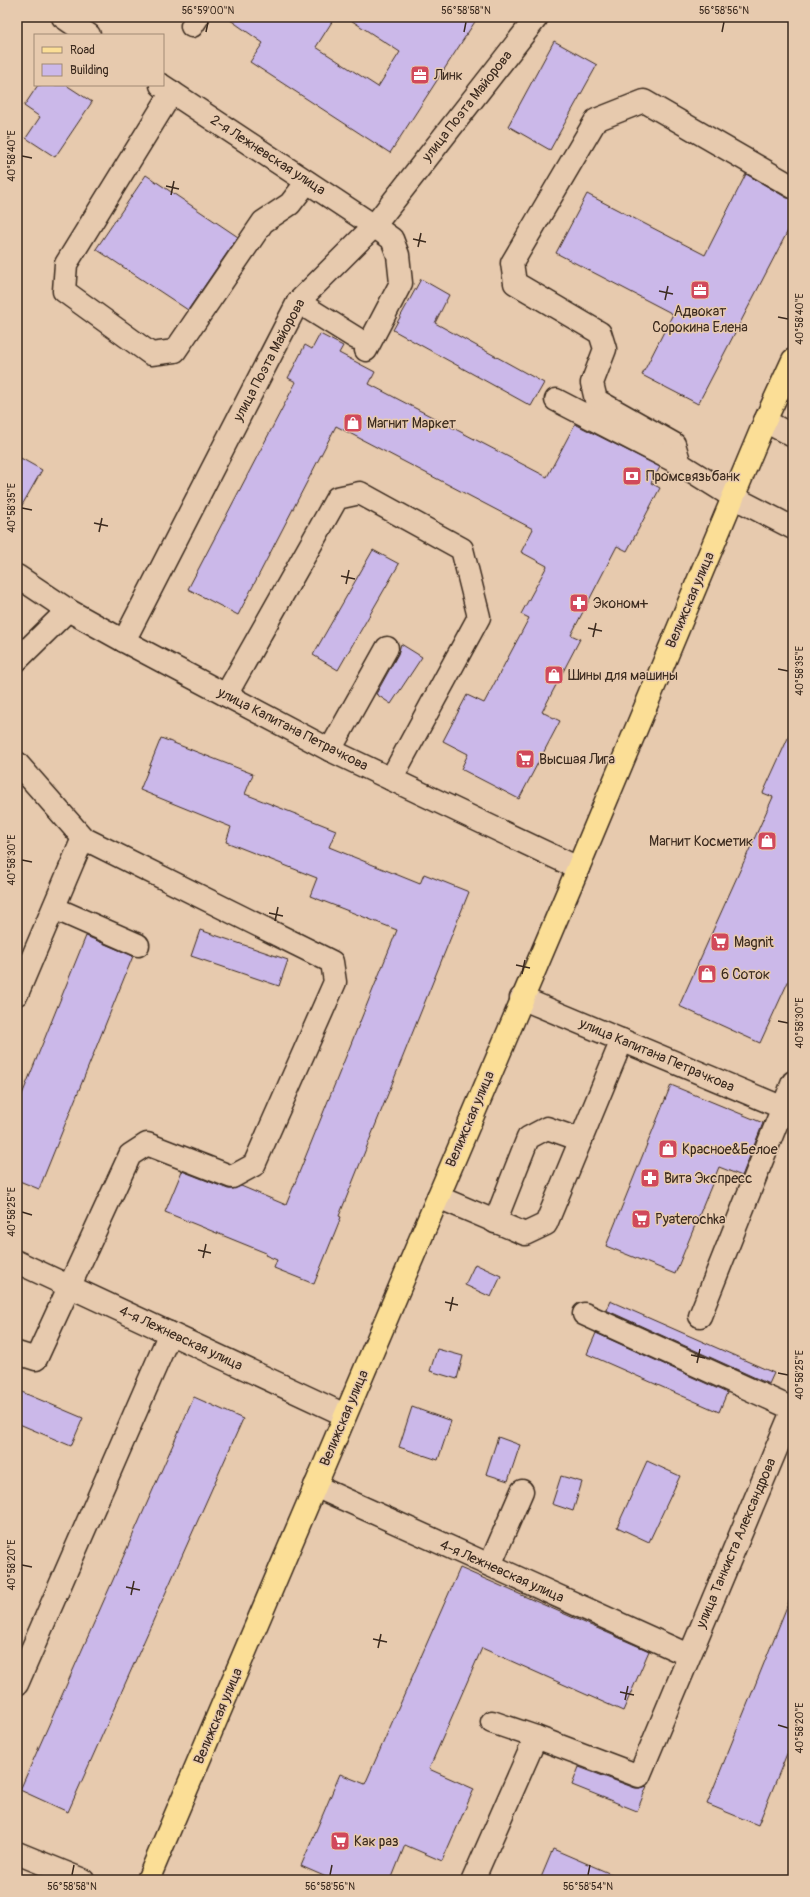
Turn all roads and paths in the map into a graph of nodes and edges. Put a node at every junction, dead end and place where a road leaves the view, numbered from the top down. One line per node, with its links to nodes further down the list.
1 (63, 17): 3 (street)
2 (537, 17): 7 (street, улица Поэта Майорова)
3 (88, 34)
4 (167, 89): 5 (street, 2-я Лежневская улица); 5 (street)
5 (307, 182): 7 (street, 2-я Лежневская улица)
6 (793, 187): 13 (street)
7 (374, 226): 8 (street, улица Поэта Майорова); 8 (street, 2-я Лежневская улица)
8 (298, 302): 18 (street, улица Поэта Майорова)
9 (793, 360): 11 (main road, Велижская улица)
10 (556, 400): 13 (street)
11 (764, 421): 12 (street); 14 (main road, Велижская улица)
12 (793, 436)
13 (680, 464): 14 (street)
14 (733, 497): 15 (street); 26 (main road, Велижская улица)
15 (793, 528)
16 (17, 576): 17 (street, улица Капитана Петрачкова)
17 (68, 610): 18 (street, улица Капитана Петрачкова); 20 (street)
18 (124, 641): 21 (street, улица Капитана Петрачкова)
19 (387, 648): 22 (street)
20 (17, 660)
21 (226, 695): 22 (street, улица Капитана Петрачкова); 24 (street)
22 (330, 750): 24 (street, улица Капитана Петрачкова)
23 (17, 763): 25 (street)
24 (391, 779): 26 (street, улица Капитана Петрачкова)
25 (83, 838): 27 (street); 38 (street)
26 (578, 868): 30 (main road, Велижская улица)
27 (54, 908): 28 (street); 29 (street)
28 (138, 945)
29 (17, 994)
30 (521, 998): 31 (street, улица Капитана Петрачкова); 35 (main road, Велижская улица)
31 (622, 1040): 33 (street, улица Капитана Петрачкова); 34 (street)
32 (793, 1082): 33 (street)
33 (788, 1110): 40 (street)
34 (581, 1140): 36 (street); 36 (street)
35 (438, 1197): 36 (street); 44 (main road, Велижская улица)
36 (495, 1222)
37 (17, 1262): 38 (street, 4-я Лежневская улица)
38 (70, 1287): 41 (street, 4-я Лежневская улица); 42 (street)
39 (584, 1314): 43 (street)
40 (700, 1316)
41 (170, 1333): 44 (street, 4-я Лежневская улица); 49 (street)
42 (17, 1353)
43 (793, 1409): 48 (street, улица Танкиста Александрова)
44 (345, 1415): 45 (main road, Велижская улица)
45 (315, 1486): 47 (street, 4-я Лежневская улица); 54 (main road, Велижская улица)
46 (522, 1491): 47 (street)
47 (490, 1565): 48 (street, 4-я Лежневская улица)
48 (688, 1655): 51 (street, улица Танкиста Александрова)
49 (17, 1684)
50 (492, 1722): 51 (street)
51 (536, 1737): 55 (street)
52 (17, 1853): 53 (street)
53 (83, 1880)
54 (148, 1880)
55 (473, 1880)

